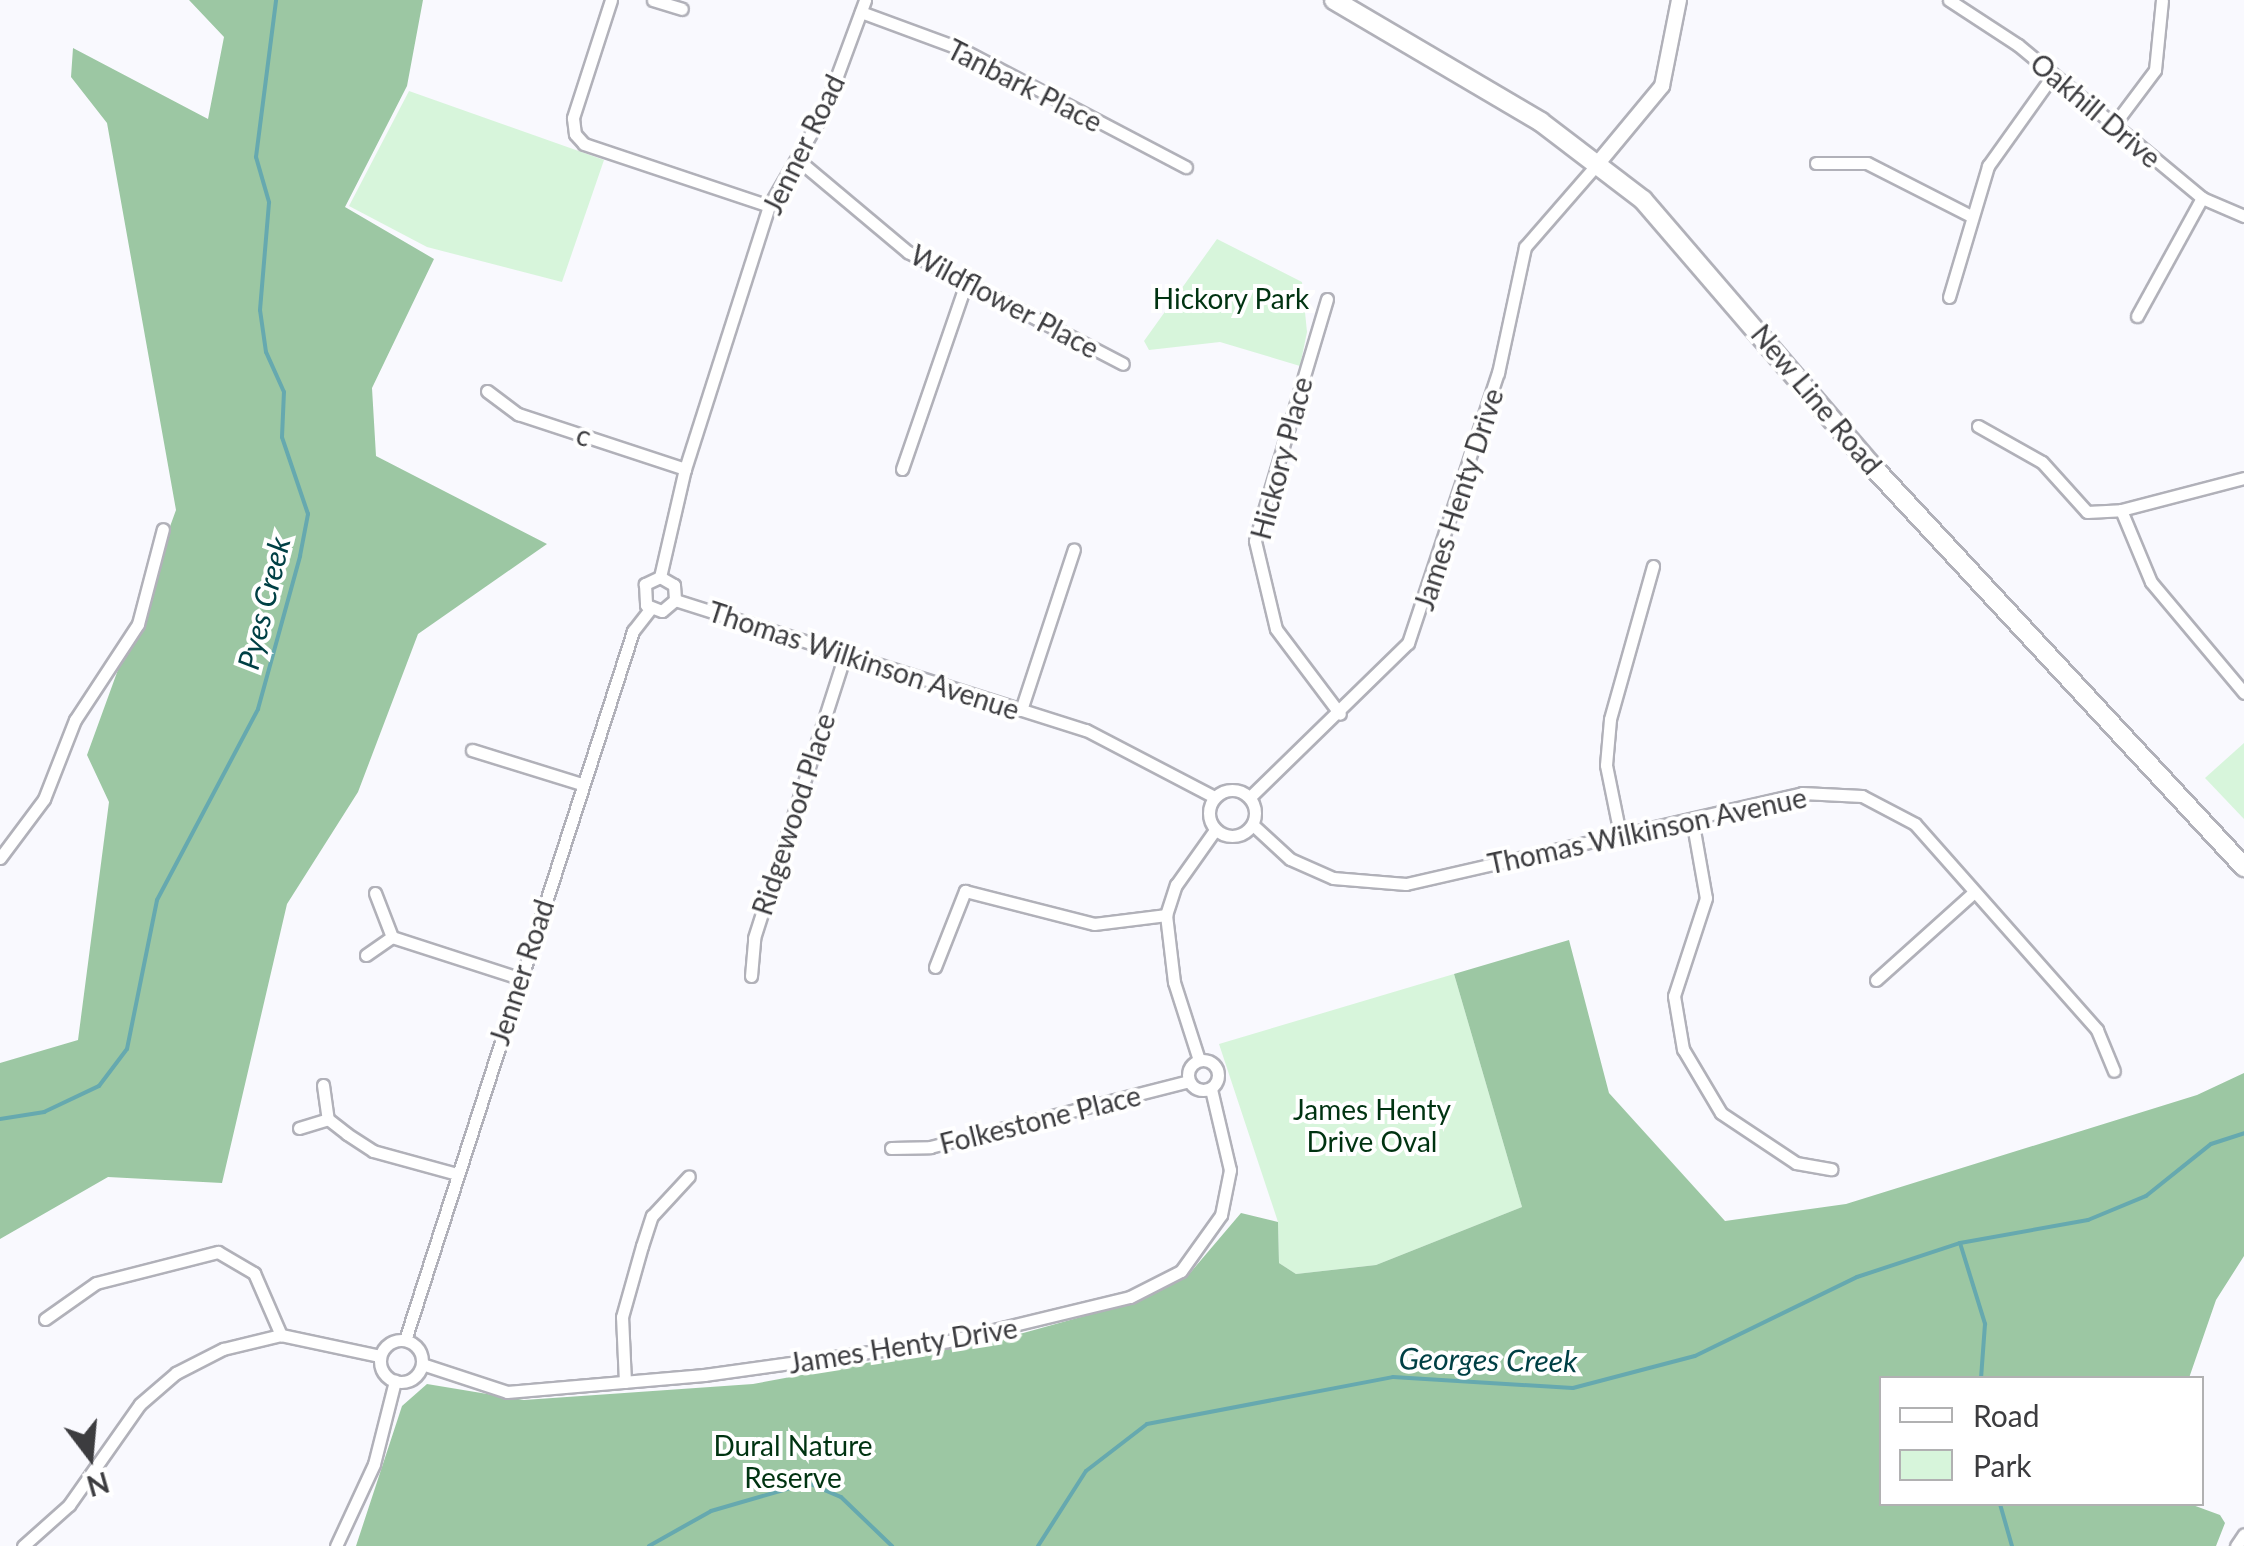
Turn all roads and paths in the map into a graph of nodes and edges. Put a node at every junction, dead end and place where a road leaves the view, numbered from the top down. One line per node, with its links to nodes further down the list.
1 (611, 0): 16 (street)
2 (653, 0): 8 (street)
3 (1334, 0): 12 (main road, New Line Road)
4 (1679, 0): 12 (street)
5 (1949, 0): 9 (street, Oakhill Drive)
6 (2162, 0): 10 (street)
7 (863, 6): 11 (street, Jenner Road); 14 (street, Tanbark Place)
8 (682, 9)
9 (2053, 75): 10 (street, Oakhill Drive); 17 (street)
10 (2113, 126): 15 (street, Oakhill Drive)
11 (797, 159): 16 (street, Jenner Road); 19 (street, Wildflower Place)
12 (1598, 162): 39 (street, James Henty Drive); 49 (main road, New Line Road)
13 (1816, 163): 17 (street)
14 (1186, 167)
15 (2202, 198): 18 (street, Oakhill Drive); 22 (street)
16 (769, 206): 26 (street, Jenner Road)
17 (1971, 216): 21 (street)
18 (2244, 216)
19 (966, 283): 23 (street, Wildflower Place); 27 (street)
20 (1326, 298): 39 (street, Hickory Place)
21 (1949, 298)
22 (2137, 316)
23 (1124, 364)
24 (487, 392): 26 (street, c)
25 (1978, 426): 29 (street)
26 (685, 469): 33 (street, Jenner Road)
27 (902, 469)
28 (2244, 478): 29 (street)
29 (2121, 510): 37 (street)
30 (163, 529): 48 (street)
31 (1074, 549): 38 (street)
32 (1653, 566): 47 (street)
33 (660, 577): 34 (street); 35 (street)
34 (675, 600): 35 (street); 36 (street, Thomas Wilkinson Avenue)
35 (650, 609): 41 (street, Jenner Road)
36 (844, 654): 38 (street, Thomas Wilkinson Avenue); 56 (street, Ridgewood Place)
37 (2244, 692)
38 (1022, 710): 43 (street, Thomas Wilkinson Avenue)
39 (1340, 714): 42 (street, James Henty Drive)
40 (472, 750): 41 (street)
41 (582, 784): 57 (street, Jenner Road)
42 (1250, 797): 43 (street); 45 (street)
43 (1214, 798): 46 (street)
44 (1692, 819): 47 (street, Thomas Wilkinson Avenue); 50 (street, Thomas Wilkinson Avenue); 67 (street)
45 (1253, 825): 46 (street); 47 (street, Thomas Wilkinson Avenue)
46 (1215, 830): 52 (street)
47 (1620, 834)
48 (0, 858)
49 (2244, 867)
50 (1974, 892): 58 (street); 60 (street, Thomas Wilkinson Avenue)
51 (374, 893): 53 (street)
52 (1166, 915): 55 (street); 59 (street)
53 (392, 937): 54 (street); 57 (street)
54 (366, 956)
55 (935, 967)
56 (751, 976)
57 (520, 978): 68 (street, Jenner Road)
58 (1876, 980)
59 (1199, 1060): 61 (street); 63 (street, James Henty Drive)
60 (2114, 1071)
61 (1188, 1080): 63 (street); 66 (street, Folkestone Place)
62 (323, 1085): 64 (street)
63 (1211, 1088): 76 (street, James Henty Drive)
64 (328, 1119): 65 (street); 68 (street)
65 (299, 1128)
66 (891, 1148)
67 (1831, 1169)
68 (457, 1174): 72 (street, Jenner Road)
69 (689, 1176): 76 (street)
70 (46, 1319): 71 (street)
71 (281, 1335): 73 (street); 78 (street)
72 (405, 1340): 73 (street); 74 (street)
73 (380, 1356): 75 (street)
74 (422, 1364): 75 (street); 76 (street, James Henty Drive)
75 (395, 1381): 79 (street)
76 (625, 1382)
77 (2244, 1534): 80 (street)
78 (23, 1546)
79 (336, 1546)
80 (2236, 1546)

